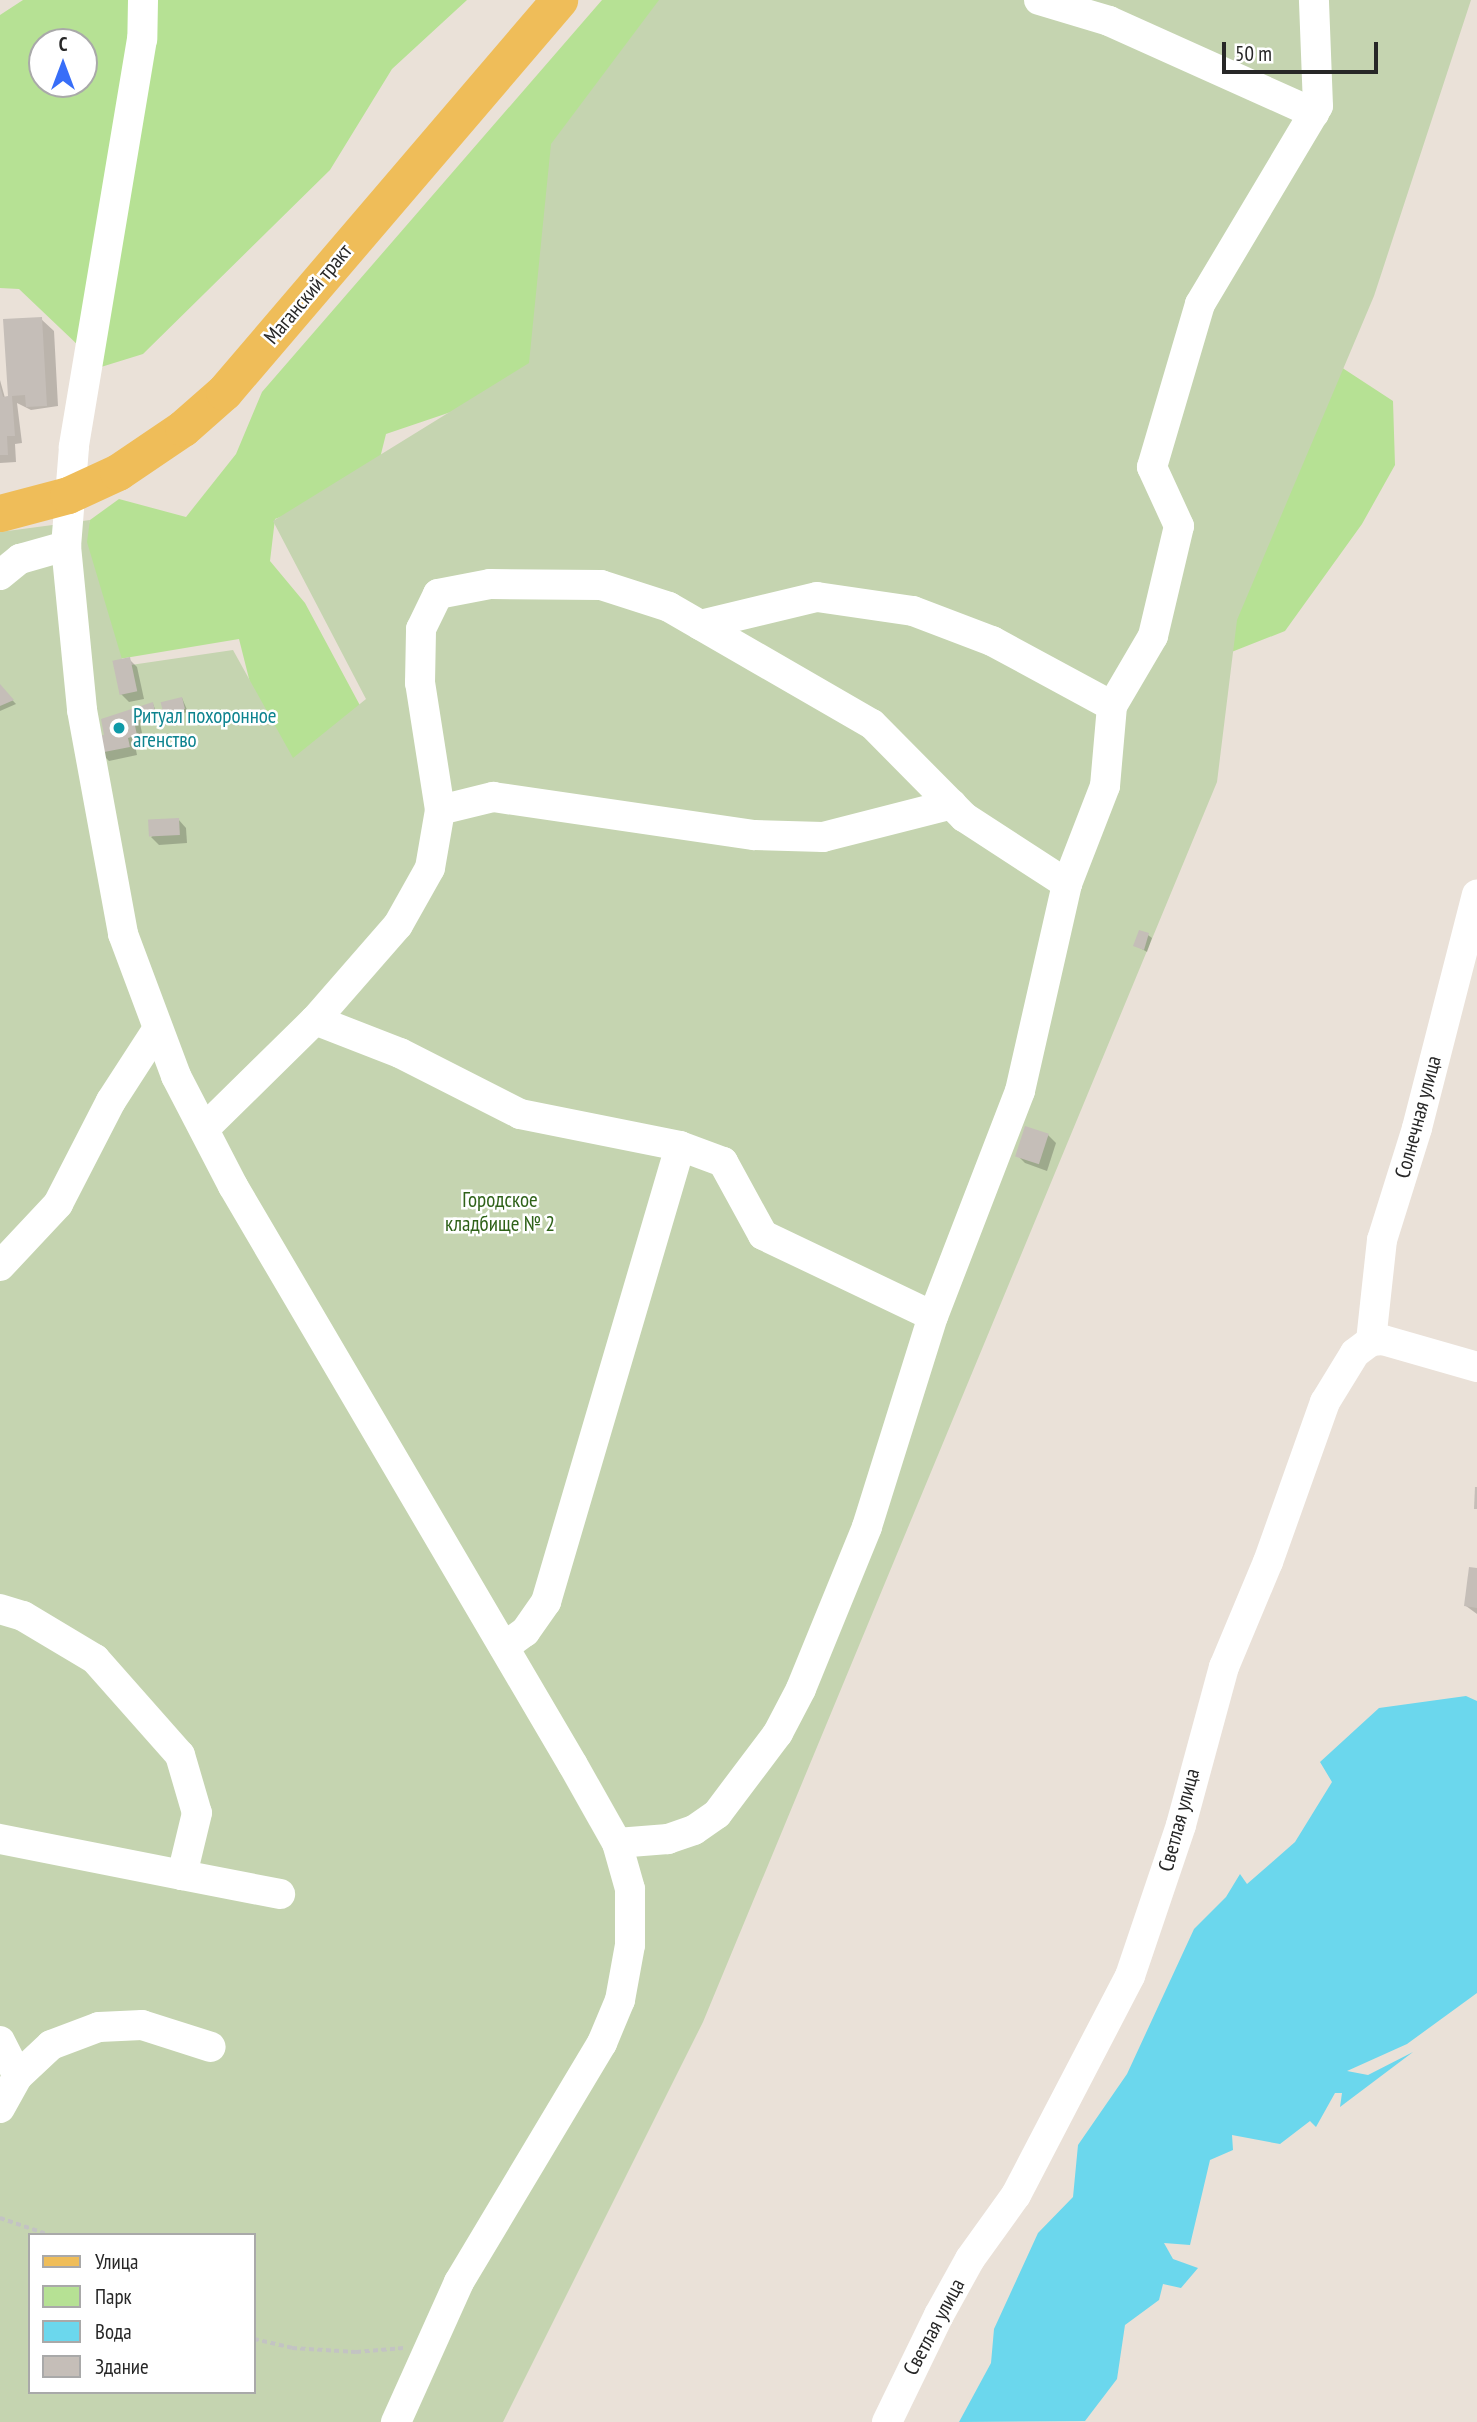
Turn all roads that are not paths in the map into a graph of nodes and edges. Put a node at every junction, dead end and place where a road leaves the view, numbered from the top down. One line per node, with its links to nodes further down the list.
1 (144, 0): 6 (street)
2 (559, 0): 6 (main road, Маганский тракт)
3 (1039, 0): 5 (street)
4 (1314, 0): 5 (street)
5 (1314, 113): 11 (street)
6 (68, 495): 7 (main road, Маганский тракт); 8 (street)
7 (0, 513)
8 (66, 546): 9 (street); 17 (street)
9 (0, 575)
10 (700, 625): 11 (street); 12 (street); 13 (street)
11 (1112, 706): 14 (street)
12 (952, 804): 13 (street); 14 (street)
13 (440, 810): 16 (street)
14 (1066, 884): 21 (street)
15 (1477, 895): 22 (street, Солнечная улица)
16 (315, 1020): 18 (street); 19 (street)
17 (157, 1030): 18 (street); 20 (street)
18 (205, 1128): 25 (street)
19 (680, 1146): 21 (street); 25 (street)
20 (0, 1266)
21 (933, 1316): 27 (street)
22 (1371, 1341): 23 (street); 35 (street, Светлая улица)
23 (1477, 1367)
24 (0, 1609): 28 (street)
25 (504, 1647): 27 (street)
26 (0, 1839): 28 (street)
27 (617, 1843): 34 (street)
28 (182, 1875): 29 (street)
29 (280, 1894)
30 (0, 2042): 32 (street)
31 (211, 2048): 32 (street)
32 (18, 2076): 33 (street)
33 (0, 2108)
34 (396, 2422)
35 (887, 2422)

